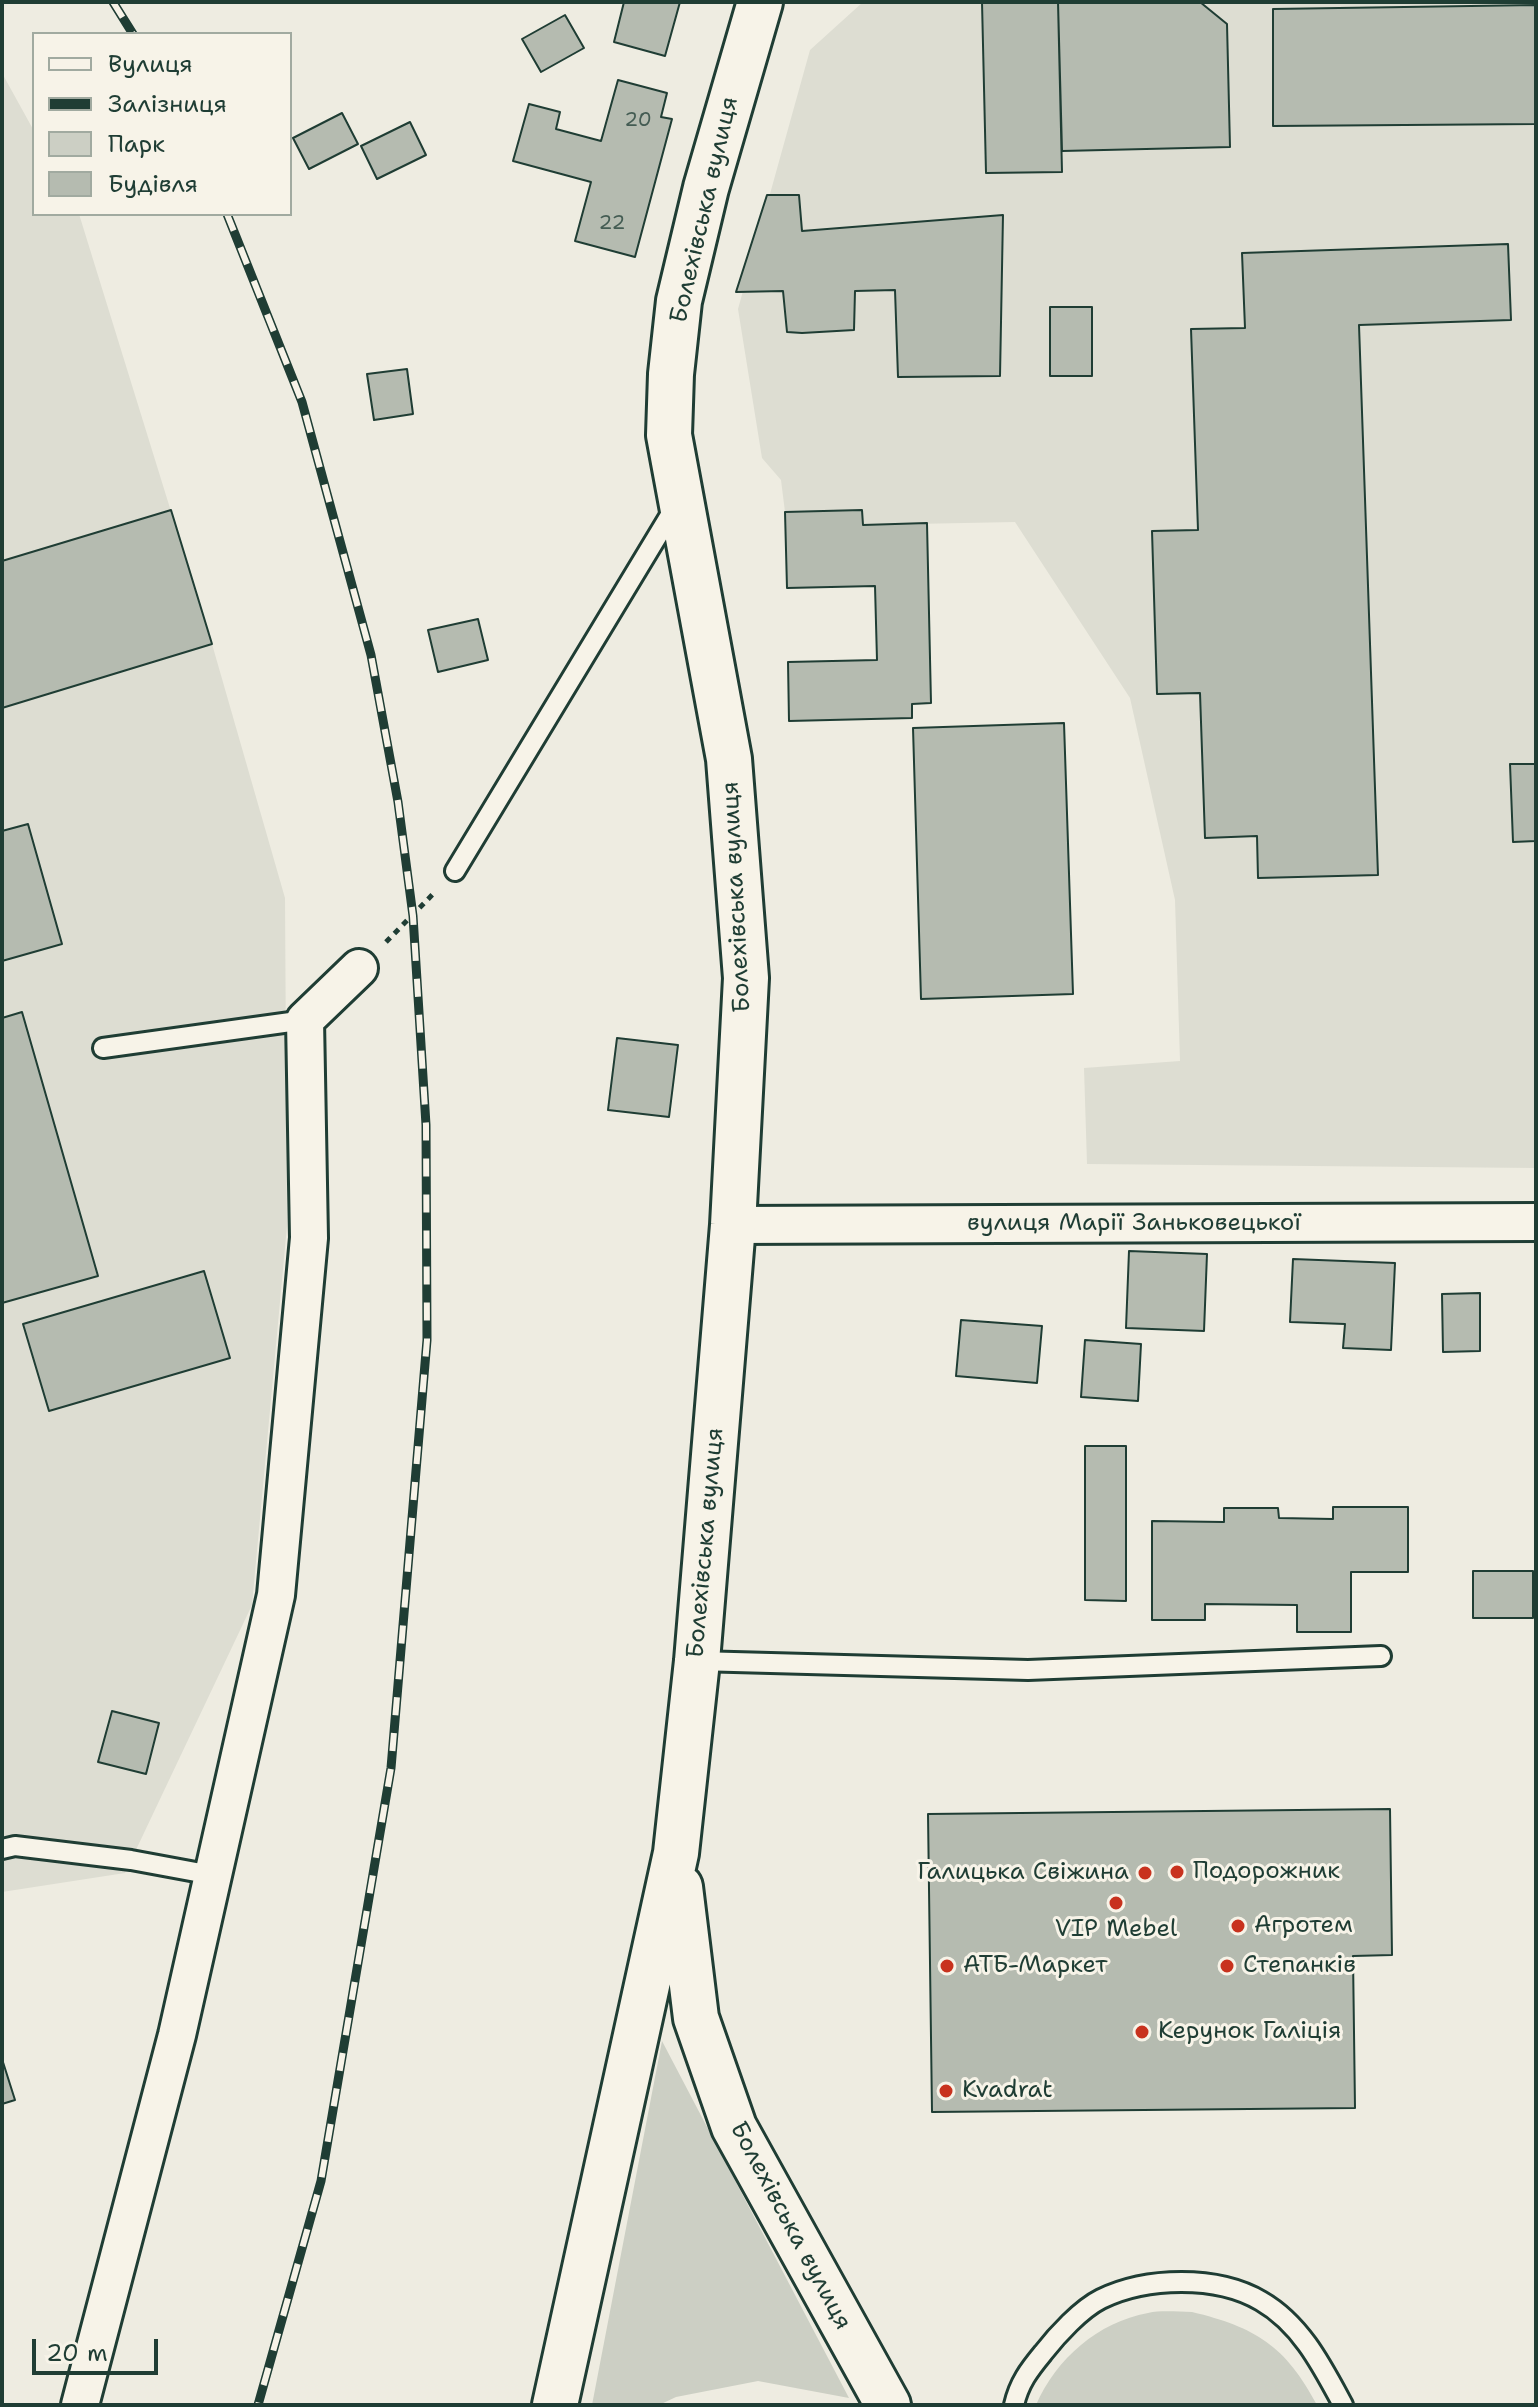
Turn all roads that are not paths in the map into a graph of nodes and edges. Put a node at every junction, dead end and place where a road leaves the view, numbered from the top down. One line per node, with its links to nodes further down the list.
1 (760, 2): 2 (main road, Болехівська вулиця)
2 (680, 499): 3 (lane); 8 (main road, Болехівська вулиця)
3 (455, 871)
4 (359, 968): 5 (street)
5 (305, 1020): 6 (lane); 13 (street)
6 (103, 1048)
7 (1536, 1222): 8 (street, вулиця Марії Заньковецької)
8 (733, 1225): 10 (main road, Болехівська вулиця)
9 (1381, 1656): 10 (lane)
10 (697, 1661): 12 (main road, Болехівська вулиця)
11 (2, 1849): 13 (lane)
12 (676, 1853): 15 (main road, Болехівська вулиця); 16 (main road, Болехівська вулиця)
13 (212, 1875): 14 (street)
14 (80, 2405)
15 (555, 2405)
16 (888, 2405)
17 (1014, 2405): 18 (lane)
18 (1343, 2405)

